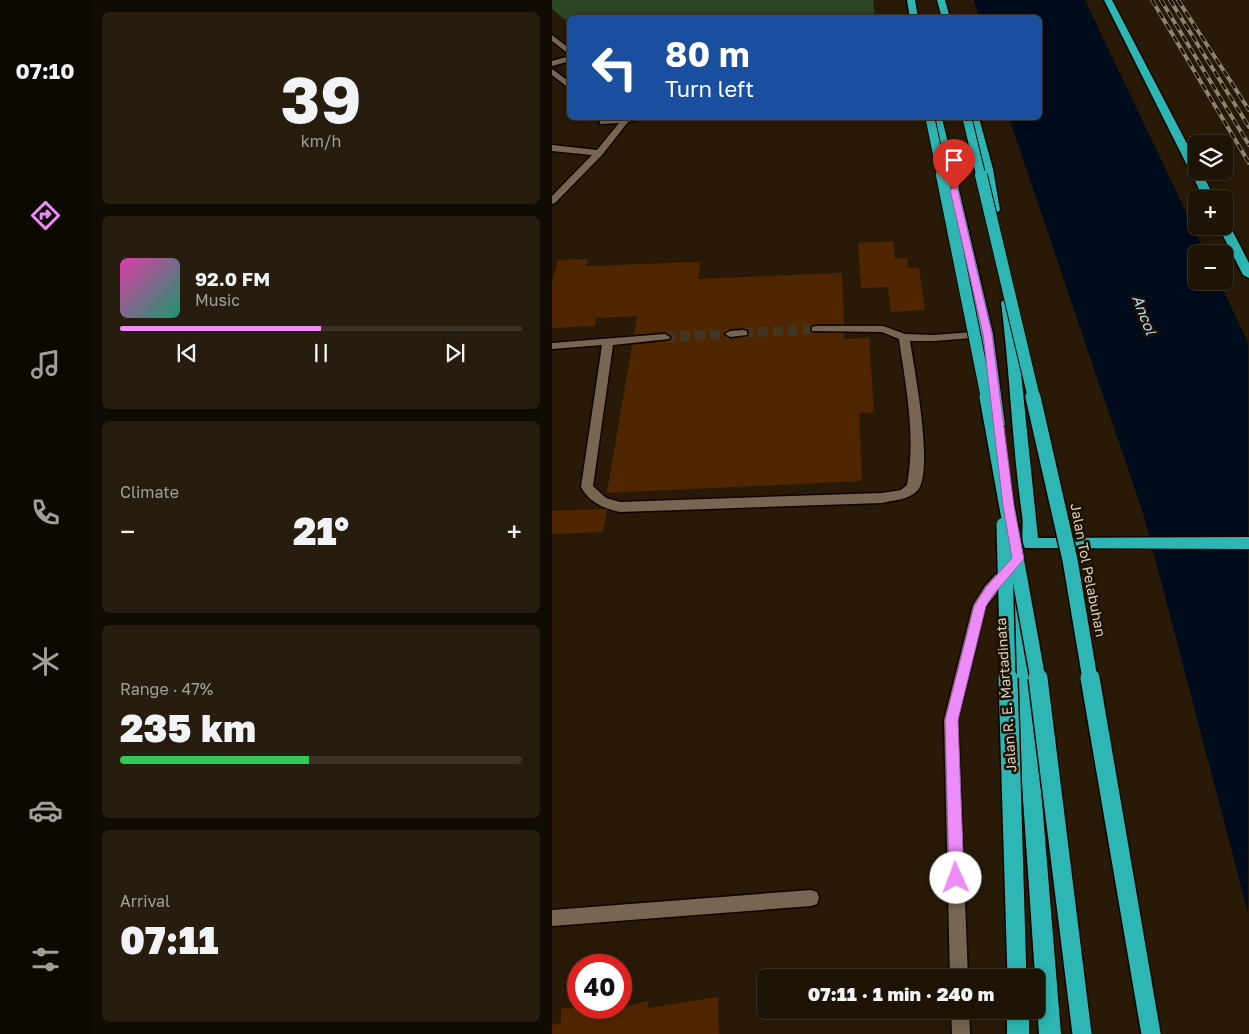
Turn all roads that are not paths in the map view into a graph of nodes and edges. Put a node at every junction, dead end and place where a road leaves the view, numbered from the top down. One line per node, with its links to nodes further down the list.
1 (905, 0): 6 (highway)
2 (911, 0): 7 (highway)
3 (935, 0): 8 (highway)
4 (941, 0): 9 (highway)
5 (1108, 0): 25 (highway)
6 (908, 15)
7 (914, 15)
8 (939, 15)
9 (945, 15)
10 (552, 37): 11 (street)
11 (567, 50)
12 (567, 59): 13 (street)
13 (552, 64)
14 (552, 71): 15 (street)
15 (567, 84)
16 (602, 120): 22 (street)
17 (625, 120): 22 (street)
18 (930, 120): 37 (highway, bridge)
19 (937, 120): 32 (highway, Jalan R. E. Martadinata)
20 (967, 120): 53 (highway, Jalan Tol Pelabuhan, bridge)
21 (975, 120): 38 (highway)
22 (612, 137): 24 (street)
23 (552, 148): 24 (street)
24 (599, 153): 26 (street)
25 (1205, 190)
26 (552, 201)
27 (1228, 235): 28 (highway)
28 (1248, 275)
29 (816, 329): 34 (street)
30 (743, 333): 31 (street)
31 (730, 334)
32 (987, 334): 34 (street); 39 (highway, Jalan R. E. Martadinata)
33 (665, 337): 35 (street)
34 (904, 337): 35 (street)
35 (608, 342): 36 (street)
36 (552, 346)
37 (1002, 471): 46 (highway, bridge); 52 (highway, bridge)
38 (1028, 501): 39 (highway); 41 (highway)
39 (1008, 506): 42 (highway, Jalan R. E. Martadinata)
40 (1248, 543): 41 (highway)
41 (1030, 544): 42 (highway)
42 (1018, 559): 45 (street); 51 (highway, Jalan R. E. Martadinata)
43 (811, 898): 44 (street)
44 (552, 918)
45 (959, 969)
46 (1017, 969)
47 (960, 1019): 49 (street)
48 (1018, 1019): 50 (highway)
49 (961, 1034)
50 (1018, 1034)
51 (1050, 1034)
52 (1082, 1034)
53 (1151, 1034)

